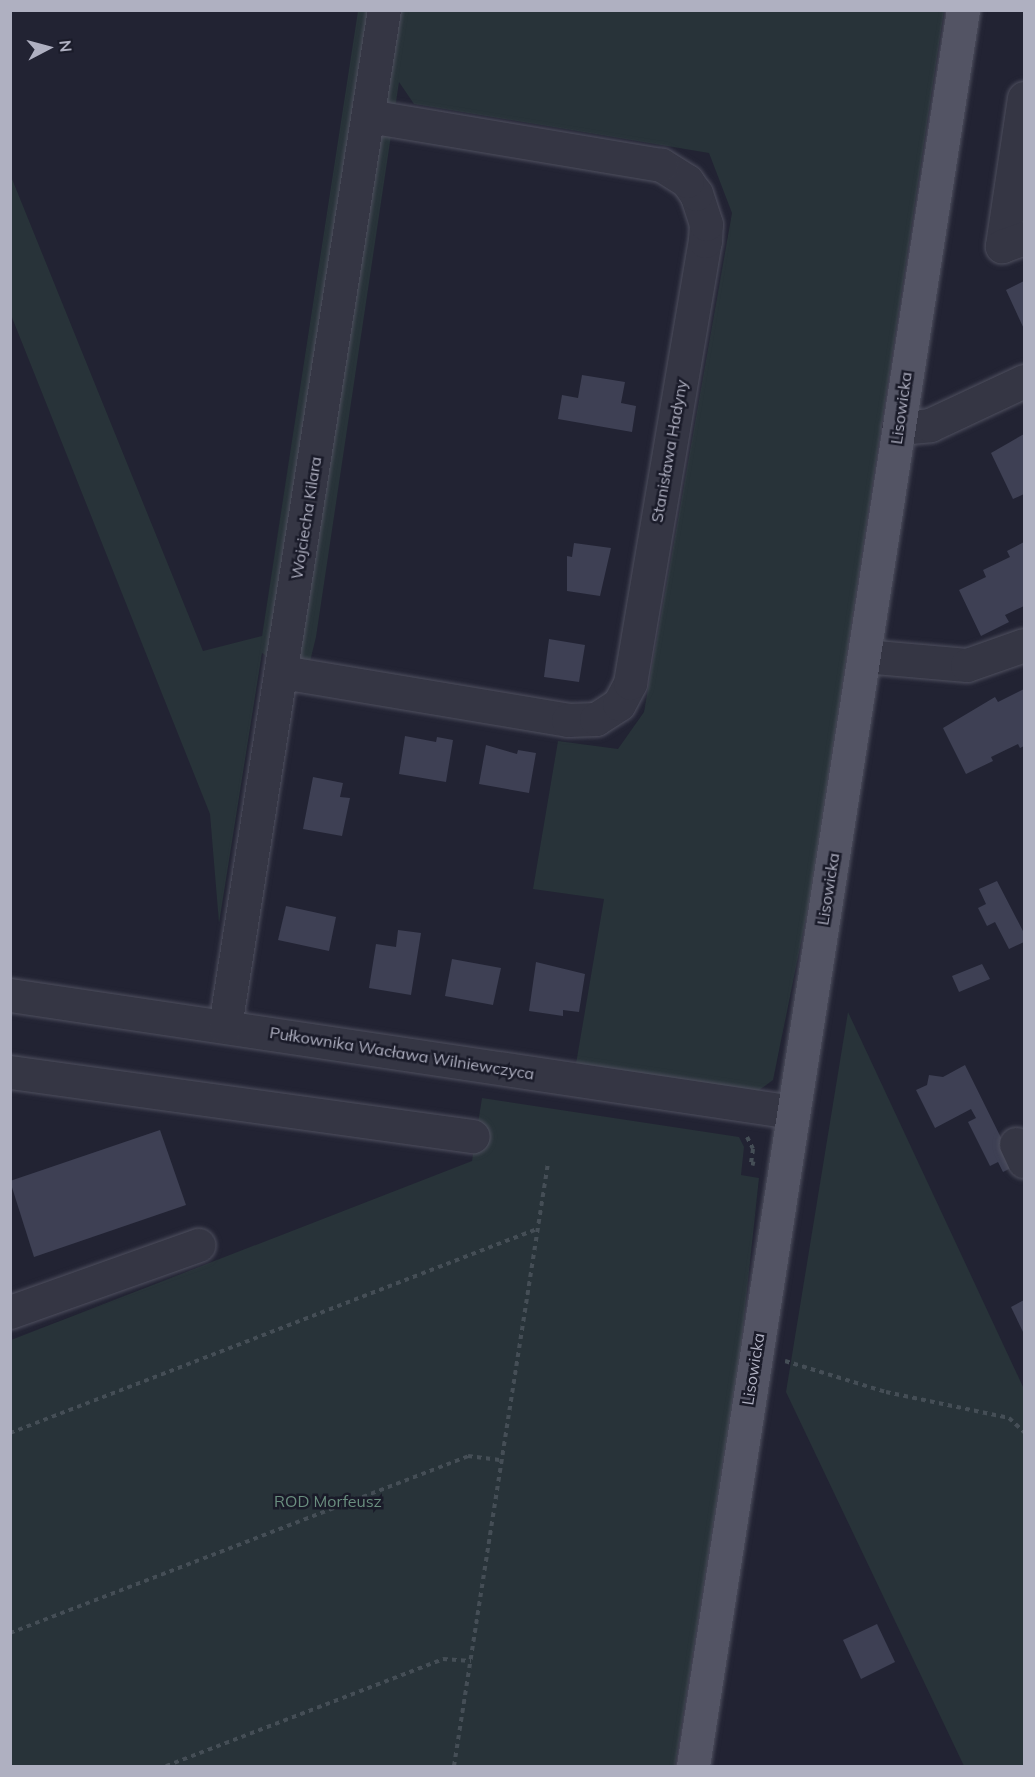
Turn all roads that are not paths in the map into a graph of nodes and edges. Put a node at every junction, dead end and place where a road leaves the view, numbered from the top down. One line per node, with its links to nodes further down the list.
1 (384, 10): 4 (street, Wojciecha Kilara)
2 (963, 10): 7 (main road, Lisowicka)
3 (1024, 98): 5 (street)
4 (368, 116): 10 (street, Wojciecha Kilara); 10 (street, Stanisława Hadyny)
5 (1024, 238)
6 (1024, 381): 7 (street)
7 (898, 428): 9 (main road, Lisowicka)
8 (1024, 645): 9 (street)
9 (864, 657): 14 (main road, Lisowicka)
10 (282, 672): 12 (street, Wojciecha Kilara)
11 (10, 995): 12 (street, Pułkownika Wacława Wilniewczyca)
12 (225, 1026): 14 (street, Pułkownika Wacława Wilniewczyca)
13 (10, 1072): 15 (street)
14 (793, 1112): 18 (main road, Lisowicka)
15 (473, 1136)
16 (198, 1245): 17 (street)
17 (10, 1312)
18 (693, 1767)

